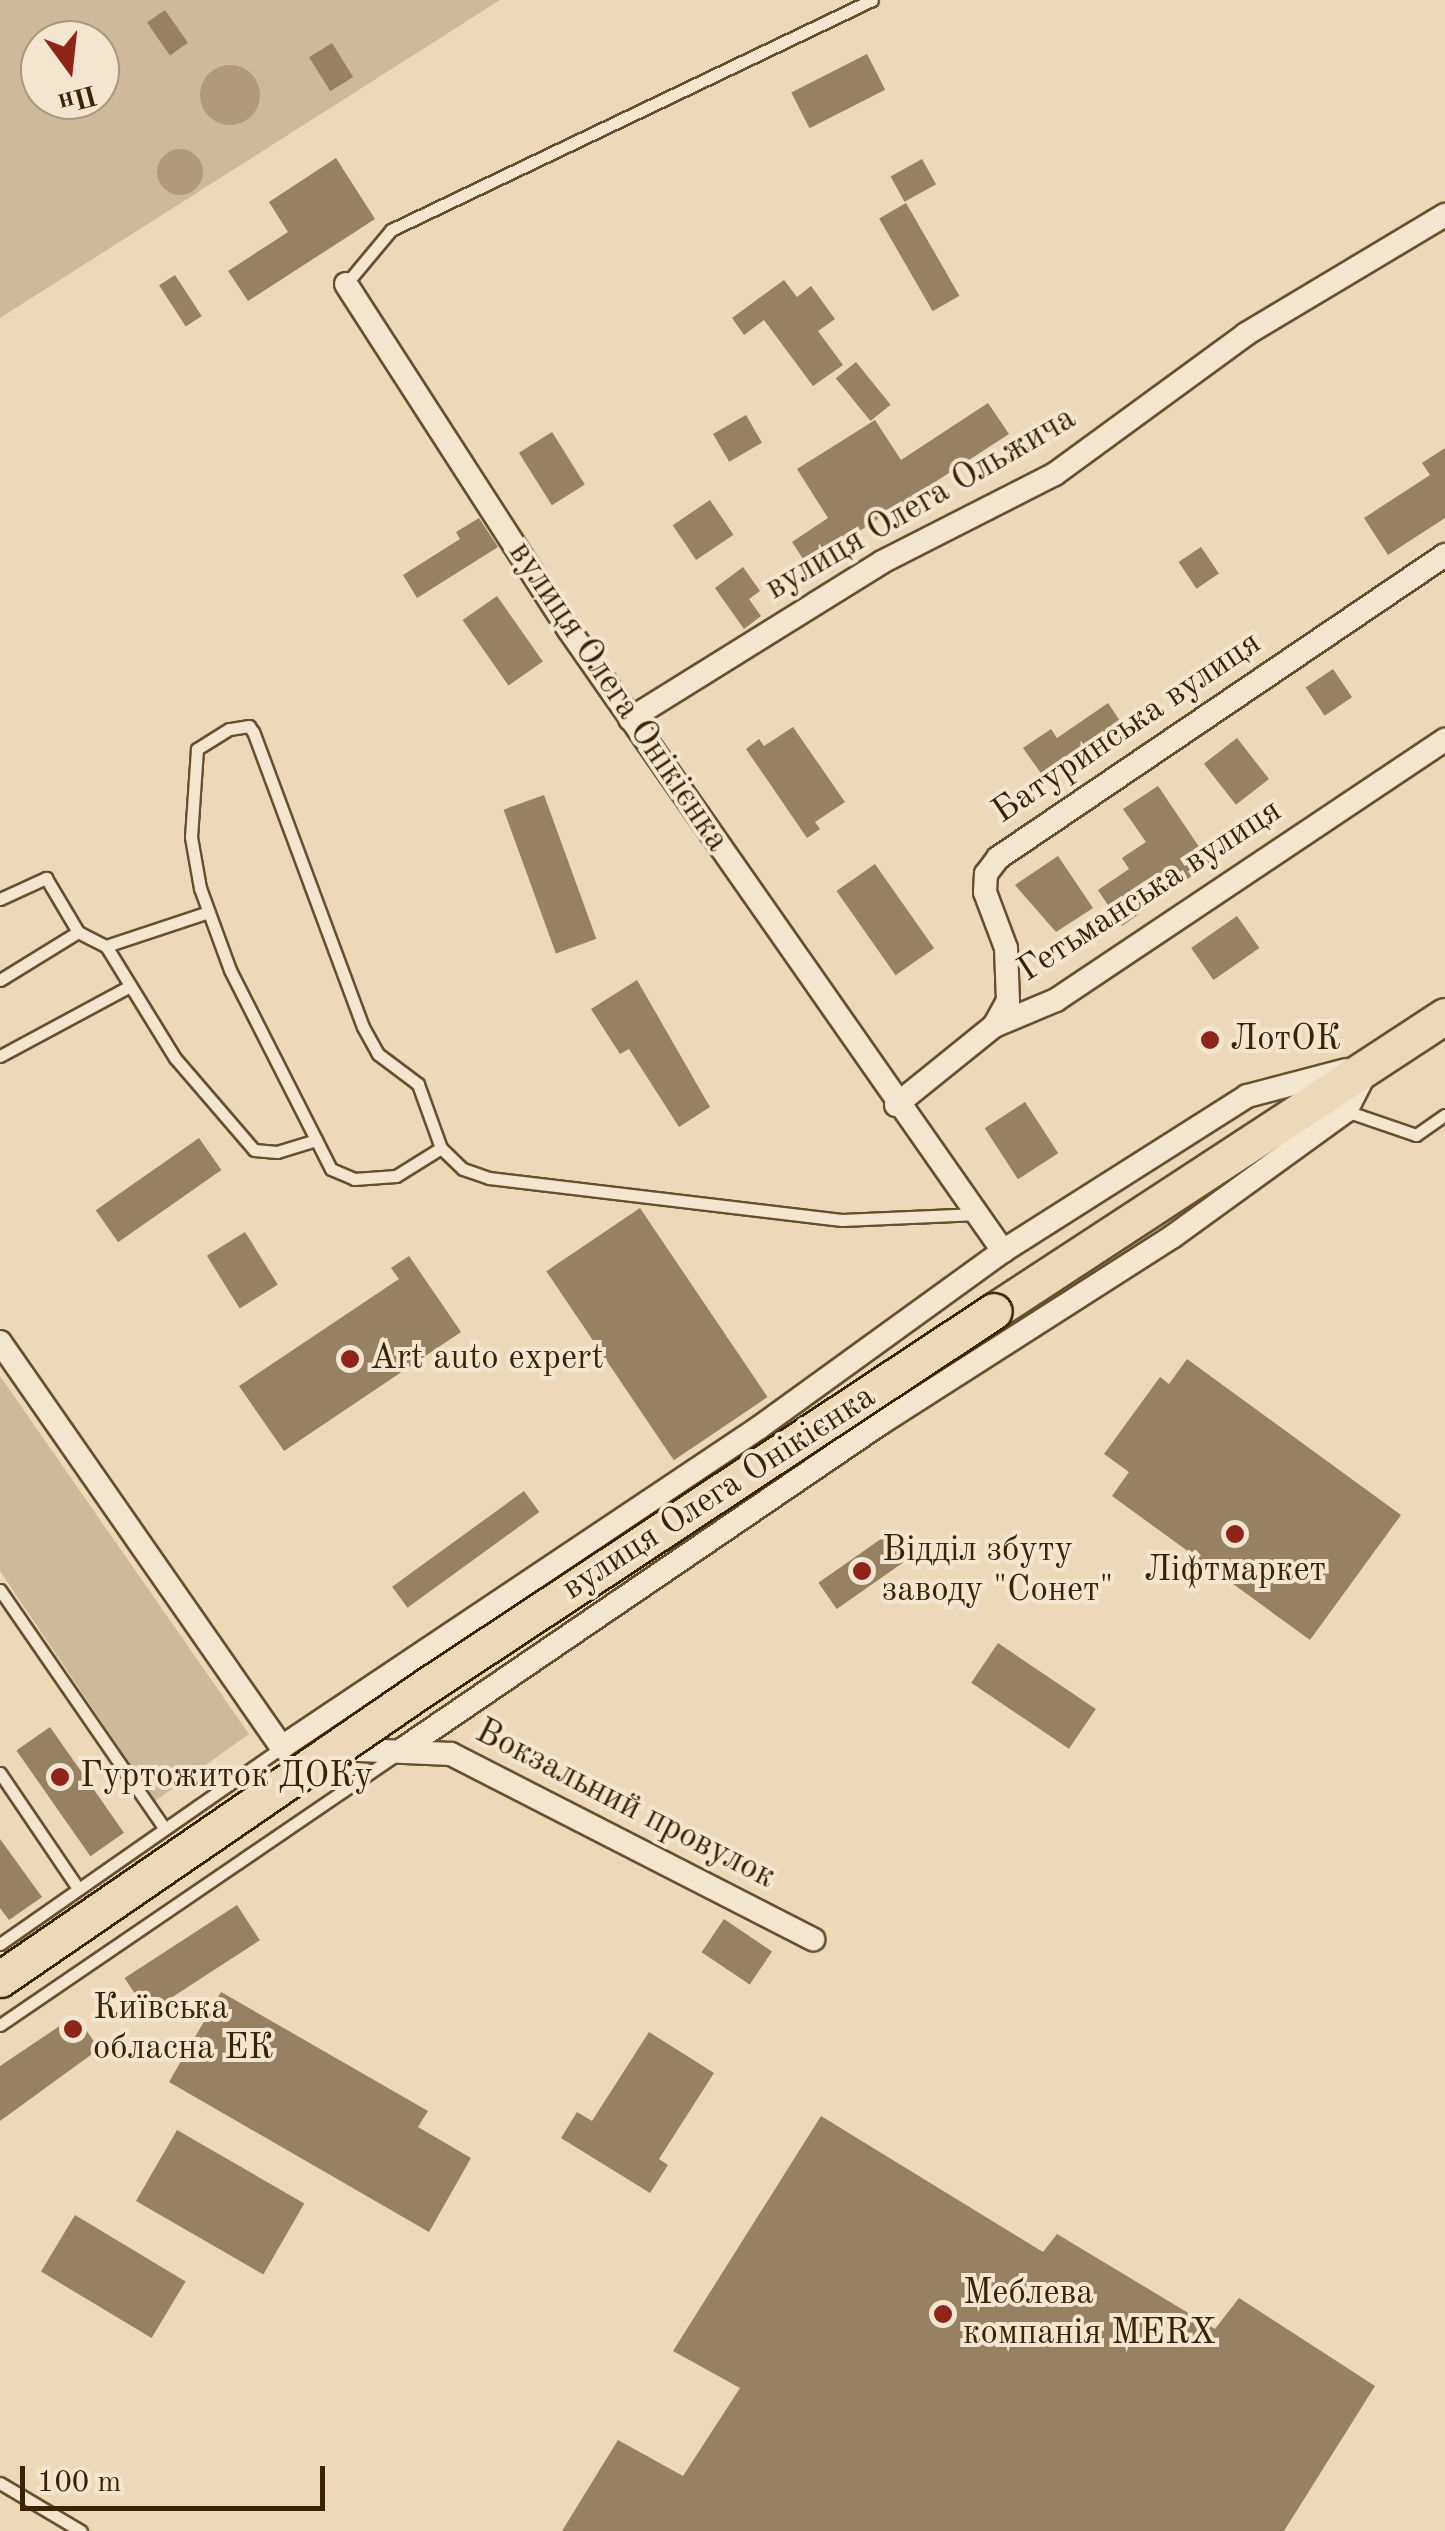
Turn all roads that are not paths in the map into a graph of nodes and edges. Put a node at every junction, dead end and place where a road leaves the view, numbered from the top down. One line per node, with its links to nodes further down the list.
1 (872, 0): 3 (lane)
2 (1445, 215): 5 (street, вулиця Олега Ольжича)
3 (346, 284): 5 (street, вулиця Олега Онікієнка)
4 (1445, 556): 14 (street, Батуринська вулиця)
5 (630, 718): 17 (street, вулиця Олега Онікієнка)
6 (1445, 740): 14 (street, Гетьманська вулиця)
7 (0, 899): 9 (lane)
8 (209, 912): 10 (lane); 20 (lane); 21 (lane)
9 (78, 932): 10 (lane); 11 (lane)
10 (106, 946): 12 (lane)
11 (0, 980)
12 (130, 986): 15 (lane); 20 (lane)
13 (1445, 1016): 16 (main road, вулиця Олега Онікієнка)
14 (994, 1026): 17 (street, Гетьманська вулиця)
15 (0, 1056)
16 (1370, 1064): 18 (street); 23 (street); 35 (main road, вулиця Олега Онікієнка, bridge)
17 (896, 1106): 22 (street, вулиця Олега Онікієнка)
18 (1346, 1110): 19 (lane); 26 (street)
19 (1445, 1115)
20 (316, 1140): 21 (lane)
21 (441, 1148): 22 (lane)
22 (978, 1214): 23 (street, вулиця Олега Онікієнка)
23 (1003, 1251): 25 (street)
24 (0, 1342): 28 (street)
25 (760, 1427): 26 (street); 28 (street)
26 (797, 1482): 29 (street)
27 (0, 1590): 31 (lane)
28 (282, 1747): 29 (street, Вокзальний провулок); 31 (lane)
29 (400, 1751): 33 (street, Вокзальний провулок); 36 (lane)
30 (0, 1773): 32 (lane)
31 (165, 1829): 32 (lane)
32 (78, 1888): 34 (lane)
33 (813, 1939)
34 (0, 1944)
35 (0, 1979)
36 (0, 2025)
37 (0, 2483): 38 (lane)
38 (81, 2531)

